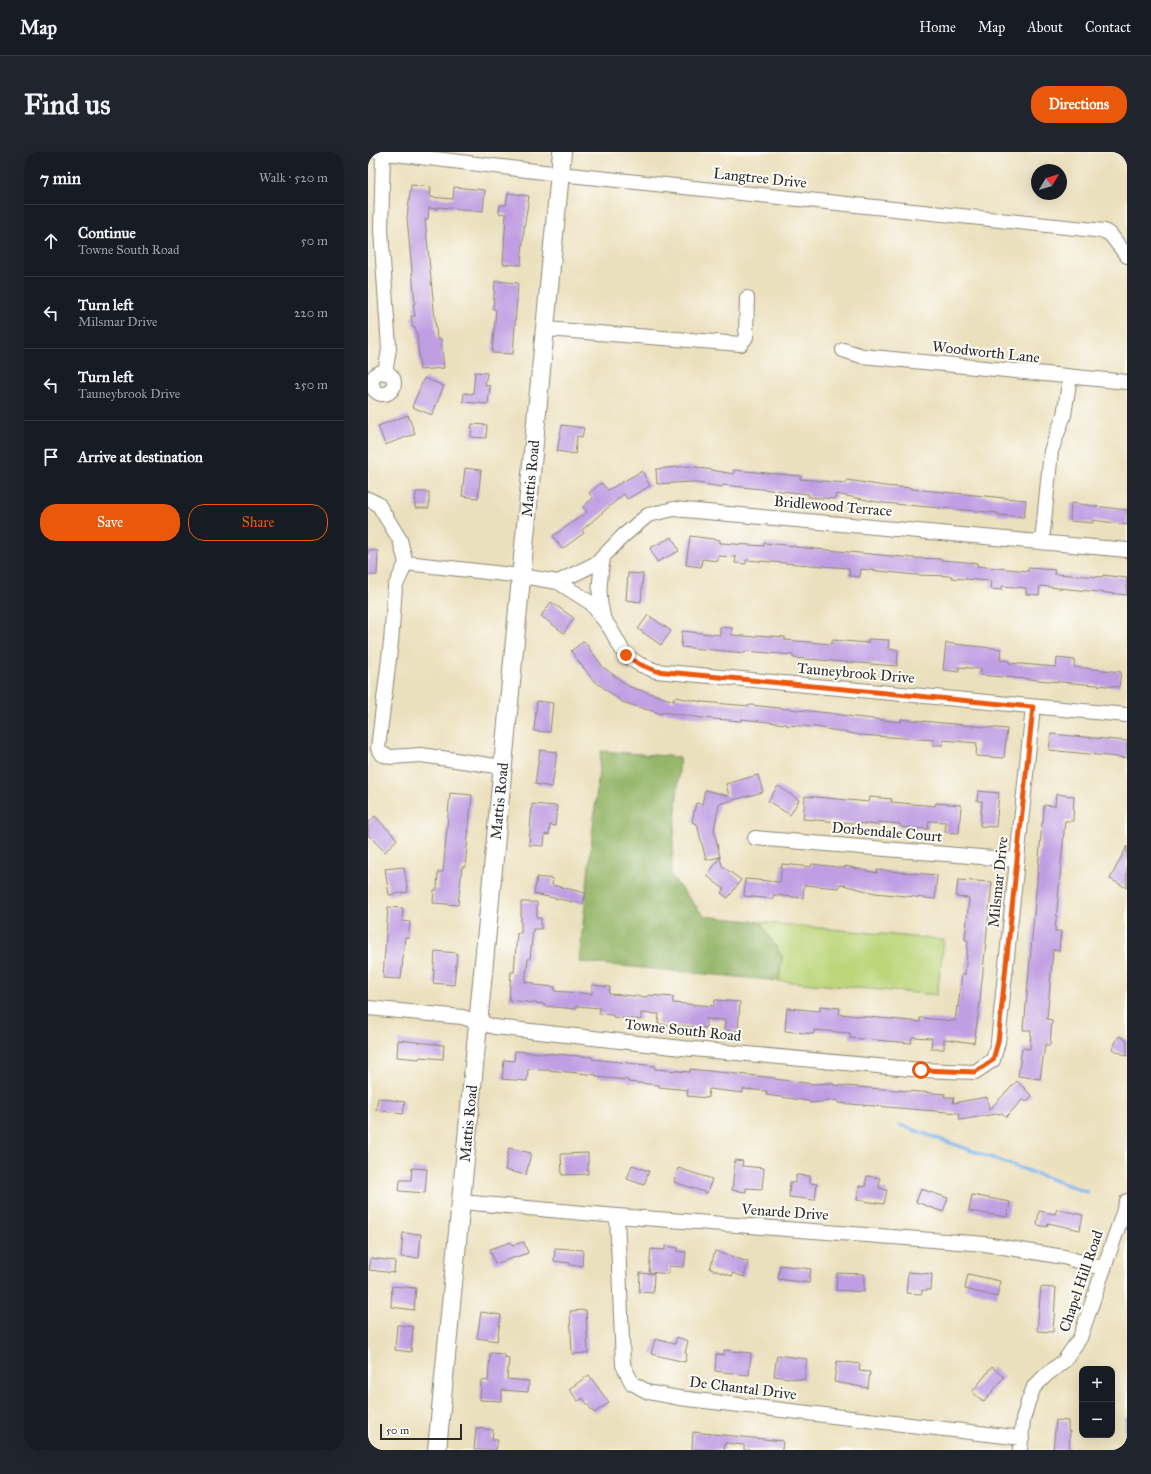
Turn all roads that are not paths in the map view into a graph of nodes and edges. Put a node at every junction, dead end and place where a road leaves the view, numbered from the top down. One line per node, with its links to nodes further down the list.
1 (378, 152): 2 (street, Langtree Drive)
2 (384, 152): 4 (street, Langtree Drive); 9 (street)
3 (562, 152): 4 (main road, Mattis Road)
4 (560, 174): 5 (street, Langtree Drive); 7 (main road, Mattis Road)
5 (1127, 256)
6 (747, 298): 7 (street)
7 (546, 329): 17 (main road, Mattis Road)
8 (843, 350): 10 (street, Woodworth Lane)
9 (385, 373)
10 (1070, 377): 11 (street, Woodworth Lane); 13 (street)
11 (1127, 382)
12 (368, 499): 16 (street)
13 (1042, 542): 14 (street, Bridlewood Terrace); 15 (street, Bridlewood Terrace)
14 (1127, 550)
15 (603, 557): 18 (street, Bridlewood Terrace); 19 (street, Tauneybrook Drive)
16 (406, 563): 17 (street, Tauneybrook Drive); 22 (street)
17 (521, 576): 18 (street, Tauneybrook Drive); 23 (main road, Mattis Road)
18 (558, 582): 19 (street, Tauneybrook Drive)
19 (605, 621): 20 (street, Tauneybrook Drive)
20 (1033, 707): 21 (street, Tauneybrook Drive); 25 (street, Milsmar Drive)
21 (1127, 715)
22 (374, 754): 23 (street)
23 (503, 767): 27 (main road, Mattis Road)
24 (755, 838): 25 (street, Dorbendale Court)
25 (1017, 860): 28 (street, Milsmar Drive)
26 (368, 1008): 27 (street, Towne South Road)
27 (479, 1022): 28 (street, Towne South Road); 30 (main road, Mattis Road)
28 (993, 1060)
29 (1127, 1200): 32 (street, Chapel Hill Road)
30 (461, 1202): 31 (street, Venarde Drive); 34 (main road, Mattis Road)
31 (617, 1216): 32 (street, Venarde Drive); 33 (street, De Chantal Drive)
32 (1104, 1269): 33 (street, Chapel Hill Road)
33 (1021, 1444)
34 (438, 1450)

